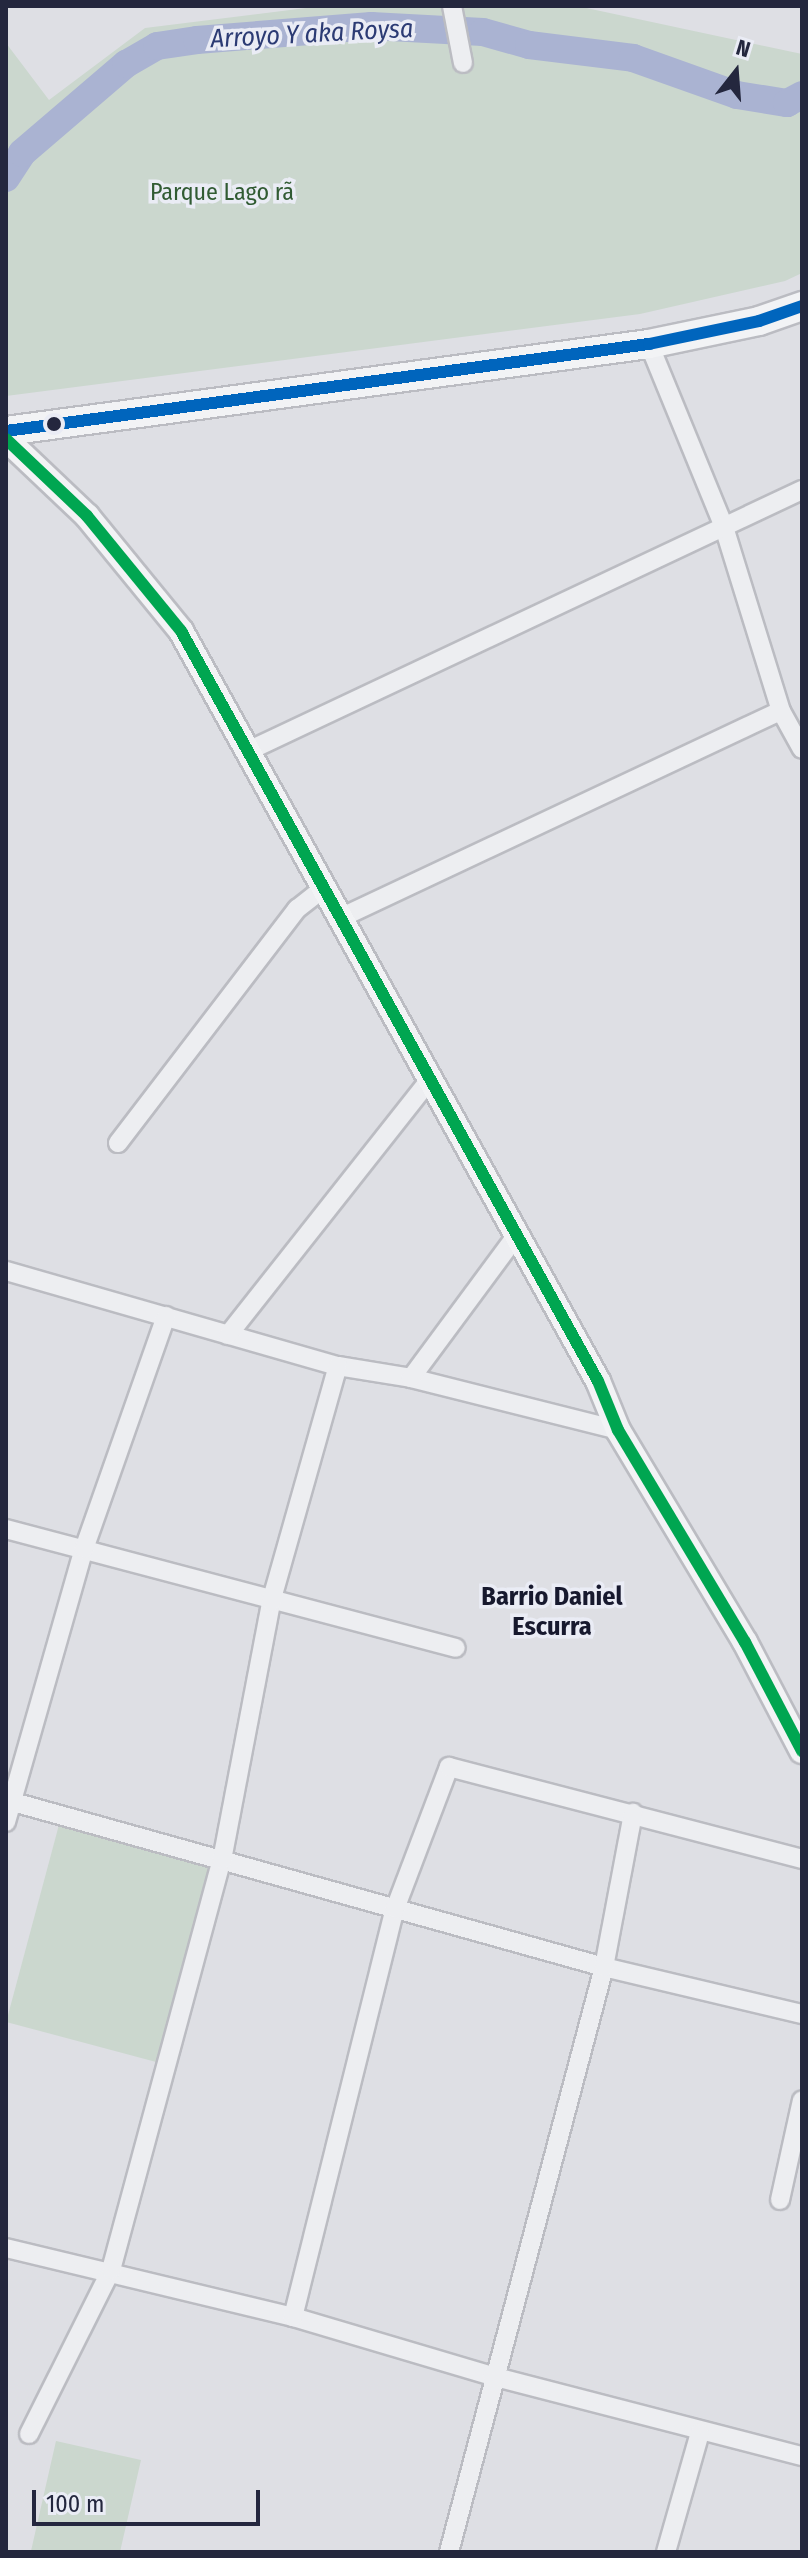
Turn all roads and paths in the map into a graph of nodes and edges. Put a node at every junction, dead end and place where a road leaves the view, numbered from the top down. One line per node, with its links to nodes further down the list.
1 (453, 10): 2 (street)
2 (463, 63)
3 (802, 306): 4 (main road)
4 (649, 344): 5 (main road); 8 (street)
5 (6, 431)
6 (6, 439): 11 (street)
7 (802, 490): 8 (street)
8 (724, 527): 9 (street); 11 (street)
9 (781, 711): 10 (street); 13 (street)
10 (802, 749)
11 (248, 751): 12 (street)
12 (321, 890): 13 (street); 15 (street)
13 (338, 919): 14 (street)
14 (428, 1082): 16 (street); 19 (street)
15 (118, 1143)
16 (514, 1239): 21 (street); 22 (street)
17 (6, 1271): 18 (street)
18 (166, 1316): 19 (street); 24 (street)
19 (228, 1335): 20 (street)
20 (338, 1366): 21 (street); 25 (street)
21 (411, 1378): 22 (street)
22 (618, 1430): 27 (street)
23 (6, 1529): 24 (street)
24 (84, 1549): 25 (street); 28 (street)
25 (271, 1602): 26 (street); 32 (street)
26 (456, 1648)
27 (802, 1751)
28 (9, 1801): 30 (street); 32 (street)
29 (633, 1813): 31 (street); 33 (street); 34 (street)
30 (6, 1822)
31 (802, 1859)
32 (222, 1860): 33 (street); 39 (street)
33 (395, 1909): 34 (street); 40 (street)
34 (604, 1967): 35 (street); 41 (street)
35 (802, 2014)
36 (802, 2100): 37 (street)
37 (780, 2200)
38 (6, 2248): 39 (street)
39 (111, 2270): 40 (street); 43 (street)
40 (293, 2317): 41 (street)
41 (492, 2376): 42 (street); 45 (street)
42 (700, 2433): 44 (street); 46 (street)
43 (29, 2434)
44 (802, 2456)
45 (449, 2552)
46 (666, 2552)

